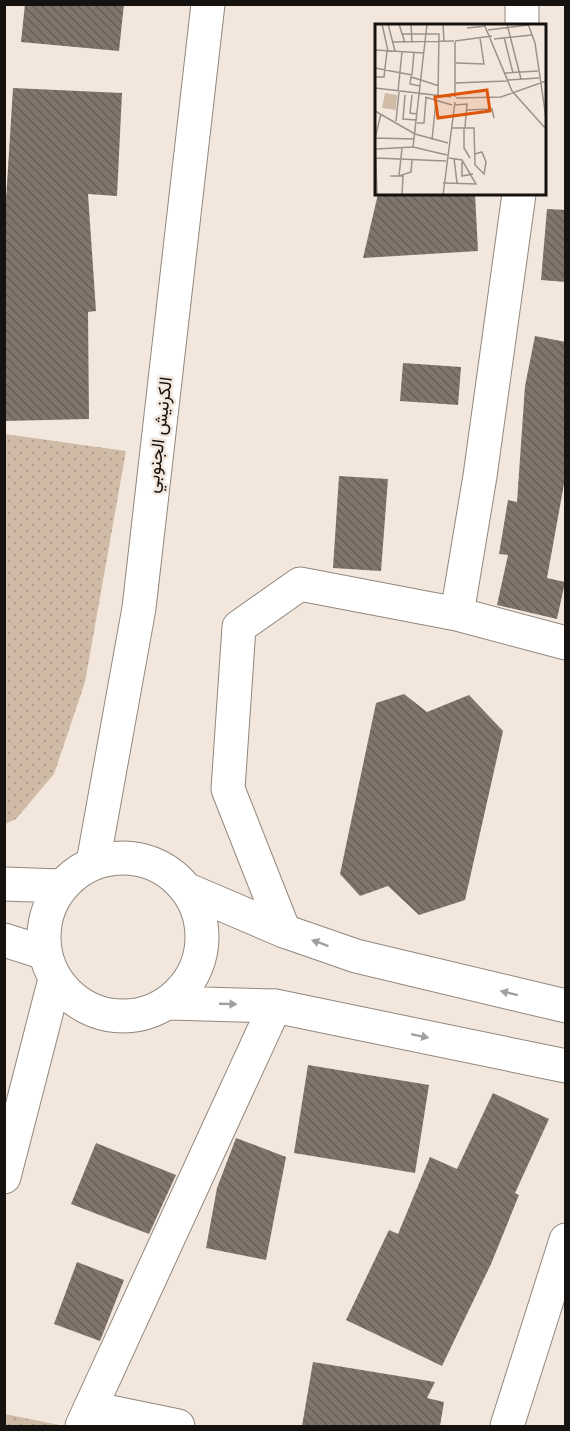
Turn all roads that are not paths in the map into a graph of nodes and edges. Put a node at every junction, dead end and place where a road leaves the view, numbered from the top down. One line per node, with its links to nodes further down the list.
1 (208, 4): 7 (main road, الكرنيش الجنوبي)
2 (522, 4): 3 (main road)
3 (522, 24)
4 (519, 195): 5 (main road)
5 (457, 614): 6 (main road); 11 (main road)
6 (566, 643)
7 (93, 863): 9 (main road); 10 (main road)
8 (4, 884): 9 (main road)
9 (61, 885): 13 (main road)
10 (188, 890): 11 (main road); 14 (main road)
11 (284, 931): 16 (main road, one-way to 11)
12 (4, 940): 13 (main road)
13 (50, 966): 14 (main road); 18 (main road)
14 (170, 1003): 15 (main road, one-way to 15)
15 (275, 1006): 17 (main road, one-way to 17); 20 (main road)
16 (566, 1006)
17 (566, 1066)
18 (4, 1177)
19 (566, 1240): 22 (main road)
20 (86, 1417): 21 (main road)
21 (178, 1426)
22 (507, 1426)

